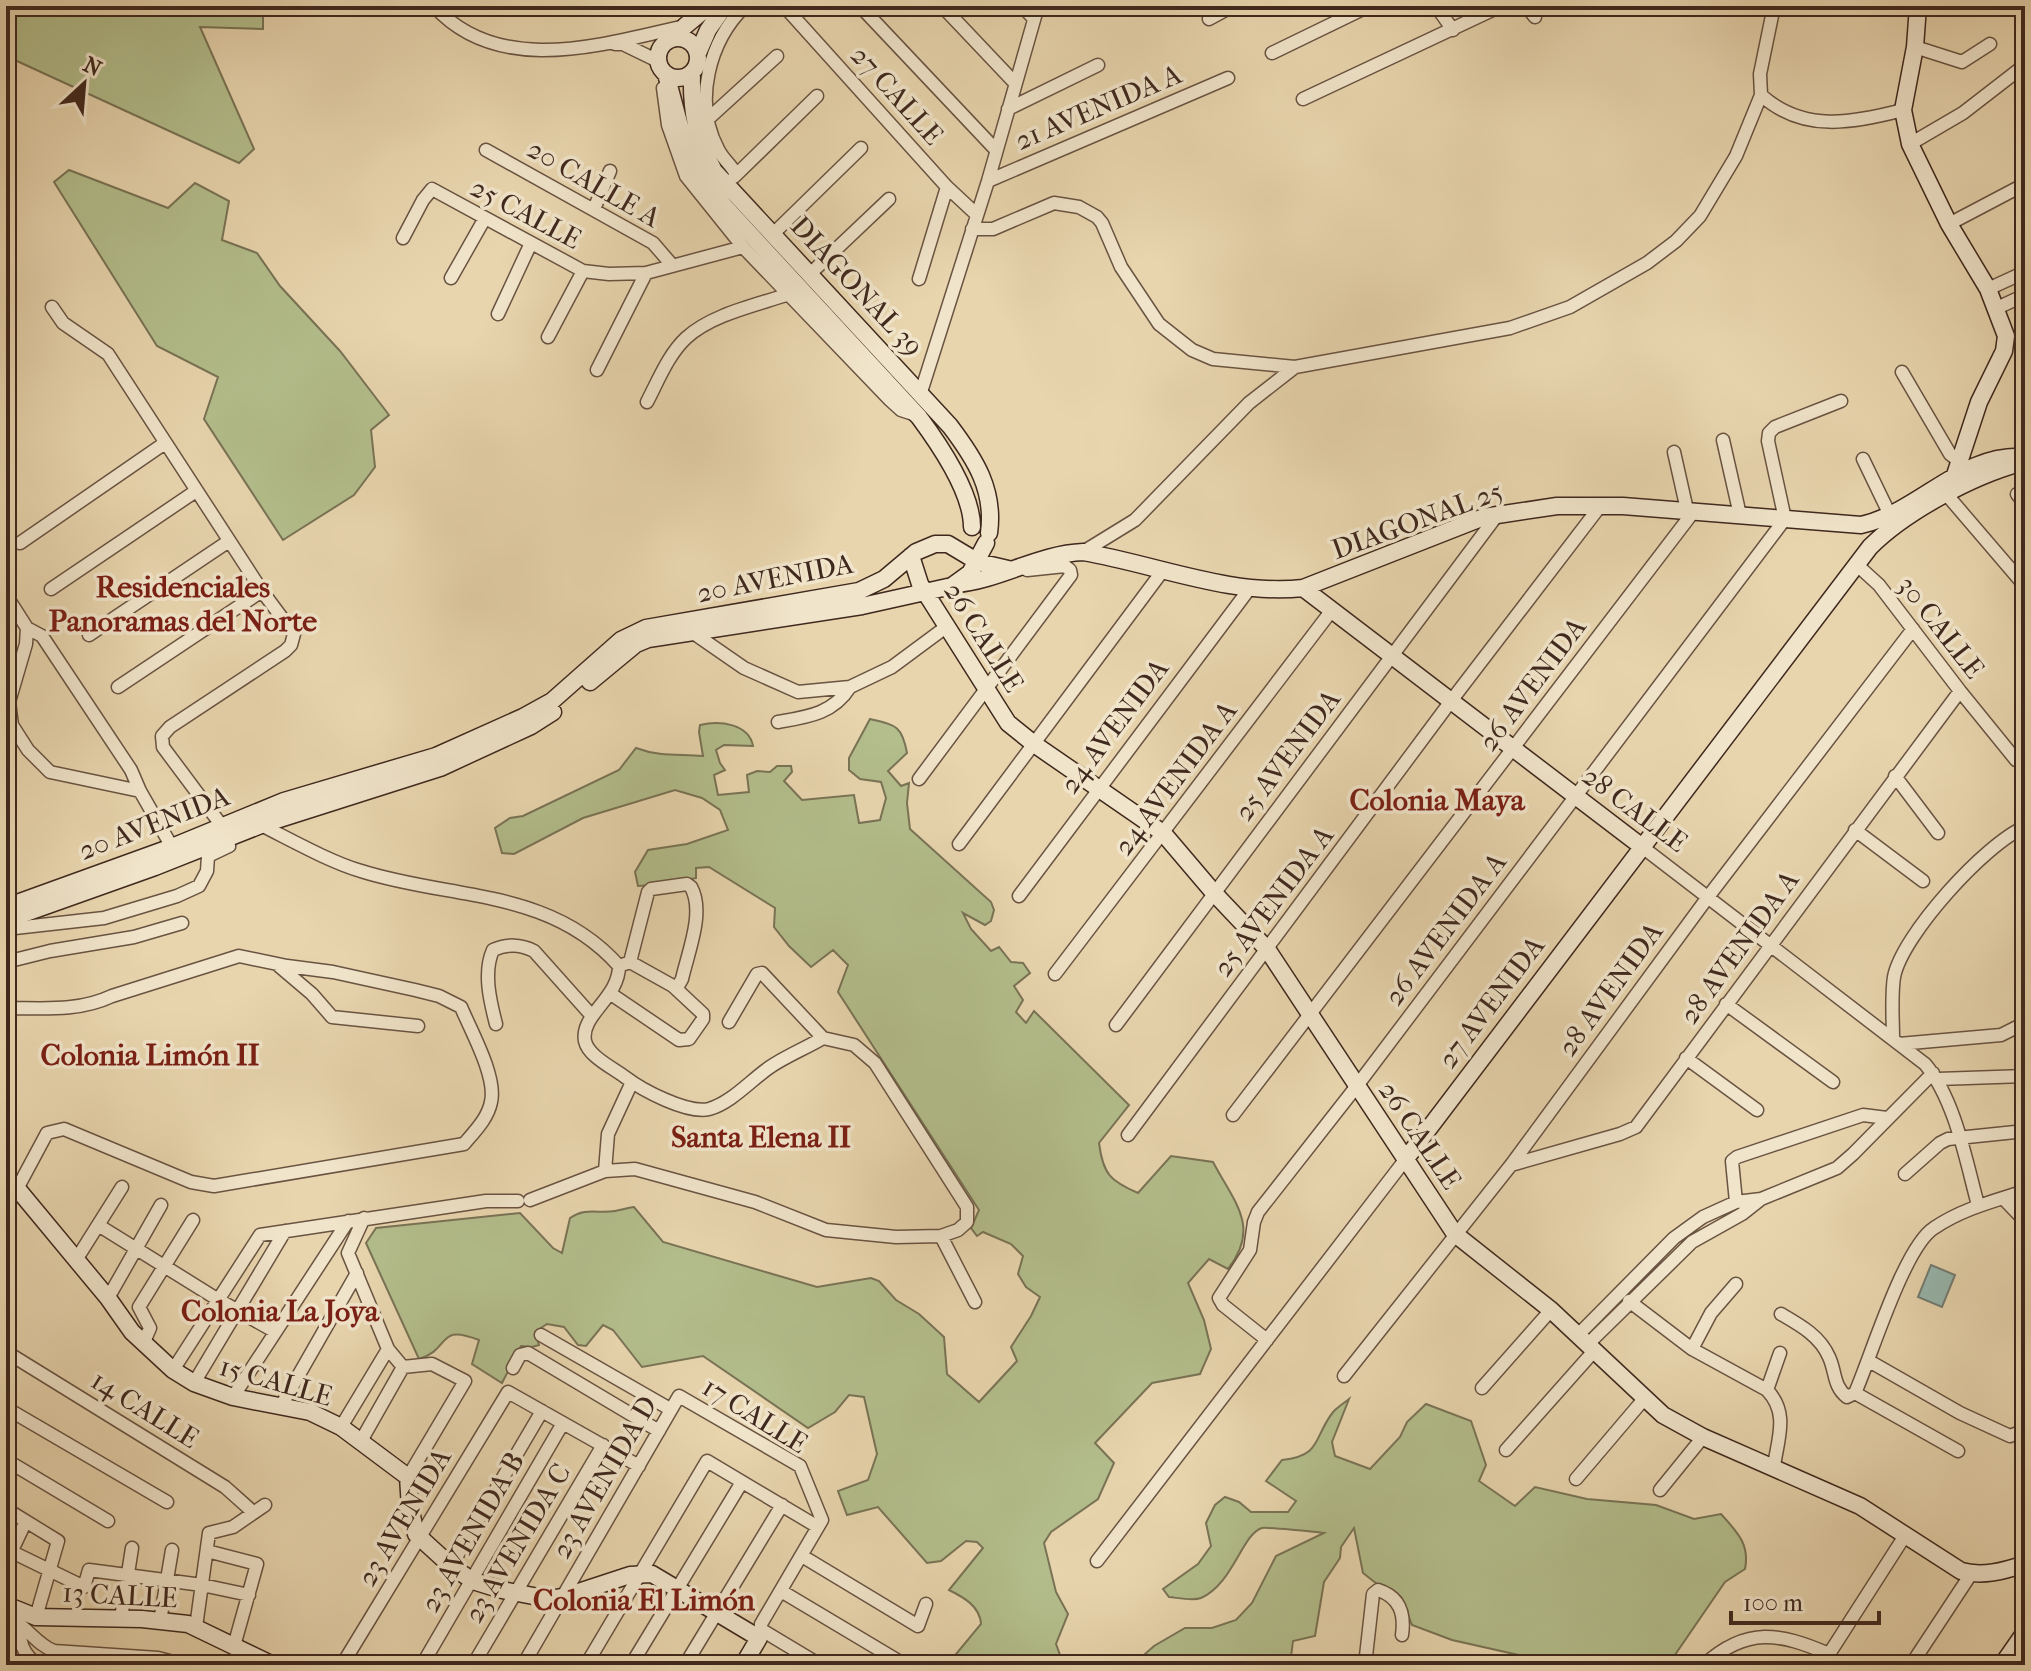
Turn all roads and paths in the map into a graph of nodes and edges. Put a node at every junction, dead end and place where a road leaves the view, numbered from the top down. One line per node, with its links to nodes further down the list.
1 (434, 6): 22 (street)
2 (709, 6): 21 (main road)
3 (725, 6): 25 (main road)
4 (745, 6): 39 (street, DIAGONAL 39)
5 (784, 6): 48 (street, 27 CALLE)
6 (860, 6): 42 (street)
7 (942, 6): 33 (street)
8 (1022, 6): 16 (street)
9 (1233, 6): 18 (street)
10 (1369, 6): 26 (street)
11 (1436, 6): 19 (street)
12 (1501, 6): 19 (street)
13 (1526, 6): 17 (street)
14 (1774, 6): 34 (street)
15 (1918, 6): 24 (main road)
16 (1036, 12): 33 (street)
17 (1535, 17)
18 (1209, 19)
19 (1453, 30): 36 (street)
20 (646, 34): 21 (street); 21 (street); 22 (street)
21 (676, 35): 25 (main road); 30 (main road)
22 (600, 44): 30 (street)
23 (1990, 44): 24 (street)
24 (1915, 47): 38 (main road)
25 (698, 53): 31 (main road)
26 (1272, 53)
27 (777, 56): 39 (street)
28 (1098, 65): 37 (street)
29 (2025, 65): 40 (street)
30 (662, 69): 31 (main road); 58 (street); 81 (main road, DIAGONAL 39)
31 (692, 73): 46 (main road, DIAGONAL 39)
32 (1228, 78): 45 (street, 21 AVENIDA A)
33 (1015, 83): 37 (street)
34 (1761, 95): 38 (street); 74 (street)
35 (817, 96): 46 (street)
36 (1303, 99)
37 (1008, 109): 42 (street)
38 (1903, 110): 40 (main road)
39 (708, 119): 46 (street, DIAGONAL 39)
40 (1910, 144): 53 (main road)
41 (861, 148): 55 (street)
42 (995, 149): 45 (street)
43 (486, 150): 50 (street, 20 CALLE A)
44 (610, 171): 50 (street)
45 (988, 181): 51 (street)
46 (732, 182): 55 (main road, DIAGONAL 39)
47 (2025, 184): 53 (street)
48 (947, 187): 51 (street, 27 CALLE); 65 (street)
49 (889, 199): 63 (street)
50 (594, 209): 59 (street, 20 CALLE A)
51 (976, 214): 54 (street)
52 (485, 218): 56 (street, 25 CALLE); 57 (street, 25 CALLE); 64 (street)
53 (1949, 224): 66 (main road)
54 (972, 229): 73 (street); 74 (street)
55 (773, 234): 63 (main road, DIAGONAL 39)
56 (403, 238)
57 (531, 243): 60 (street, 25 CALLE); 71 (street)
58 (743, 247): 59 (street, 25 CALLE); 67 (street)
59 (672, 265): 62 (street, 25 CALLE)
60 (583, 271): 62 (street, 25 CALLE); 72 (street)
61 (2025, 272): 66 (street)
62 (646, 273): 75 (street)
63 (811, 273): 76 (main road, DIAGONAL 39)
64 (451, 278)
65 (919, 279)
66 (1988, 289): 70 (main road)
67 (789, 294): 80 (street); 81 (street)
68 (2025, 295): 70 (street)
69 (52, 307): 83 (street)
70 (1997, 308): 89 (main road)
71 (498, 314)
72 (548, 337)
73 (930, 362): 76 (street); 78 (street)
74 (1295, 367): 106 (street)
75 (597, 370)
76 (902, 371): 78 (main road, DIAGONAL 39)
77 (1902, 372): 89 (street)
78 (921, 392): 85 (main road, DIAGONAL 39)
79 (1841, 401): 99 (street)
80 (647, 402)
81 (919, 417): 88 (main road, DIAGONAL 39)
82 (1723, 440): 97 (street)
83 (165, 443): 91 (street); 104 (street)
84 (1674, 452): 95 (street)
85 (970, 453): 88 (main road); 90 (main road, DIAGONAL 39)
86 (1863, 459): 98 (street)
87 (2025, 459): 89 (main road, DIAGONAL 25); 93 (main road, DIAGONAL 25)
88 (949, 464): 92 (main road, DIAGONAL 39)
89 (1956, 469): 93 (main road); 98 (main road, DIAGONAL 25)
90 (985, 485): 92 (main road); 108 (main road, DIAGONAL 39)
91 (196, 491): 103 (street); 116 (street)
92 (963, 491): 101 (main road, DIAGONAL 39)
93 (1947, 495): 102 (main road, 27 AVENIDA); 113 (street)
94 (1601, 505): 95 (main road, DIAGONAL 25); 96 (main road, DIAGONAL 25); 132 (street, 25 AVENIDA A)
95 (1691, 511): 97 (main road, DIAGONAL 25); 135 (street, 26 AVENIDA)
96 (1498, 514): 115 (main road, DIAGONAL 25); 126 (street, 25 AVENIDA)
97 (1740, 515): 99 (main road, DIAGONAL 25)
98 (1890, 515): 100 (main road, DIAGONAL 25)
99 (1785, 519): 100 (main road, DIAGONAL 25); 141 (street, 26 AVENIDA A)
100 (1870, 523): 102 (main road)
101 (970, 532): 105 (main road, 20 AVENIDA)
102 (1878, 539): 109 (main road, 27 AVENIDA)
103 (229, 541): 117 (street); 125 (street)
104 (20, 543)
105 (948, 544): 107 (main road, 20 AVENIDA); 108 (main road)
106 (1083, 552): 110 (main road, DIAGONAL 25); 111 (main road, DIAGONAL 25)
107 (911, 556): 118 (main road, 26 CALLE); 145 (main road, 20 AVENIDA)
108 (978, 562): 110 (main road, DIAGONAL 25); 112 (main road)
109 (1856, 564): 123 (street, 30 CALLE); 149 (main road, 27 AVENIDA)
110 (1008, 569): 112 (main road, DIAGONAL 25); 130 (street)
111 (1164, 569): 114 (main road, DIAGONAL 25); 134 (street)
112 (956, 584): 118 (main road, 20 AVENIDA)
113 (2025, 586)
114 (1250, 588): 115 (main road, DIAGONAL 25); 139 (street, 24 AVENIDA)
115 (1303, 588): 120 (main road, 28 CALLE)
116 (51, 589)
117 (262, 591): 128 (street); 145 (street)
118 (925, 592): 121 (main road, 26 CALLE); 124 (main road, 20 AVENIDA)
119 (6, 596): 122 (street)
120 (1332, 610): 126 (main road, 28 CALLE); 146 (street, 24 AVENIDA A)
121 (946, 627): 129 (street); 130 (main road, 26 CALLE)
122 (27, 628): 127 (street); 140 (street)
123 (1913, 629): 131 (street, 30 CALLE); 154 (street, 28 AVENIDA)
124 (692, 632): 129 (street); 142 (main road, 20 AVENIDA)
125 (89, 635)
126 (1392, 655): 132 (main road, 28 CALLE); 152 (street, 25 AVENIDA)
127 (12, 664): 140 (street)
128 (118, 687)
129 (850, 687): 133 (street)
130 (985, 688): 134 (main road, 26 CALLE); 138 (street)
131 (1960, 691): 136 (street, 30 CALLE); 137 (street, 28 AVENIDA A)
132 (1451, 701): 135 (main road, 28 CALLE); 160 (street, 25 AVENIDA A)
133 (778, 722)
134 (1034, 744): 139 (main road, 26 CALLE); 148 (street)
135 (1513, 748): 141 (main road, 28 CALLE); 169 (street, 26 AVENIDA)
136 (2016, 760)
137 (1895, 776): 144 (street, 28 AVENIDA A); 147 (street)
138 (919, 779)
139 (1099, 790): 146 (main road, 26 CALLE); 153 (street, 24 AVENIDA)
140 (140, 791): 150 (street)
141 (1575, 796): 149 (main road, 28 CALLE); 185 (street, 26 AVENIDA A)
142 (261, 825): 145 (main road, 20 AVENIDA); 163 (street)
143 (2025, 827): 177 (street)
144 (1855, 830): 151 (street); 159 (street, 28 AVENIDA A)
145 (225, 832): 150 (main road, 20 AVENIDA); 156 (main road, 20 AVENIDA); 158 (street, 20 AVENIDA)
146 (1163, 833): 152 (main road, 26 CALLE); 164 (street, 24 AVENIDA A)
147 (1938, 833)
148 (959, 844)
149 (1641, 846): 154 (street, 28 CALLE); 192 (main road, 27 AVENIDA)
150 (172, 847): 155 (main road, 20 AVENIDA)
151 (1923, 881)
152 (1214, 893): 160 (main road, 26 CALLE); 174 (street, 25 AVENIDA)
153 (1019, 896)
154 (1708, 897): 159 (street, 28 CALLE); 193 (street, 28 AVENIDA)
155 (6, 907)
156 (6, 920)
157 (182, 923): 161 (street)
158 (6, 929)
159 (1770, 945): 167 (street, 28 AVENIDA A); 177 (street, 28 CALLE)
160 (1267, 949): 169 (main road, 26 CALLE); 190 (street, 25 AVENIDA A)
161 (6, 962)
162 (276, 963): 168 (street); 175 (street); 198 (street)
163 (625, 964): 165 (street); 165 (street); 166 (street)
164 (1055, 974)
165 (673, 986): 166 (street)
166 (611, 994): 170 (street)
167 (1726, 1004): 178 (street, 28 AVENIDA A); 183 (street)
168 (6, 1008)
169 (1309, 1015): 185 (main road, 26 CALLE); 187 (street, 26 AVENIDA)
170 (592, 1016): 173 (street); 182 (street)
171 (729, 1022): 176 (street)
172 (2025, 1023): 177 (street)
173 (496, 1024)
174 (1116, 1025)
175 (418, 1026)
176 (823, 1038): 182 (street); 212 (street)
177 (1896, 1042): 179 (street, 28 CALLE)
178 (1686, 1058): 186 (street); 193 (street, 28 AVENIDA A)
179 (1936, 1076): 181 (street); 188 (street); 191 (street)
180 (2025, 1076): 181 (street)
181 (2005, 1078): 184 (street)
182 (632, 1082): 194 (street)
183 (1833, 1082)
184 (2025, 1084)
185 (1356, 1087): 192 (main road, 26 CALLE); 227 (street, 26 AVENIDA A)
186 (1757, 1110)
187 (1233, 1115)
188 (1887, 1118): 201 (street); 202 (street)
189 (2025, 1131): 191 (street)
190 (1128, 1135)
191 (1960, 1139): 195 (street); 204 (street)
192 (1405, 1160): 211 (main road, 26 CALLE); 227 (street, 27 AVENIDA)
193 (1511, 1165): 211 (street, 28 AVENIDA)
194 (605, 1171): 205 (street); 212 (street)
195 (1905, 1174)
196 (6, 1175): 198 (main road, 15 CALLE)
197 (122, 1187): 209 (street)
198 (17, 1189): 214 (main road, 15 CALLE)
199 (2025, 1191): 200 (street)
200 (2003, 1198): 204 (street); 208 (street)
201 (1761, 1199): 202 (street); 220 (street)
202 (1736, 1202): 229 (street)
203 (161, 1205): 213 (street)
204 (1978, 1205): 234 (street)
205 (364, 1218): 207 (street); 216 (street)
206 (193, 1220): 215 (street)
207 (348, 1221): 210 (street); 225 (street)
208 (2025, 1221)
209 (98, 1225): 213 (street); 214 (street)
210 (285, 1231): 219 (street); 223 (street)
211 (1455, 1234): 222 (main road, 26 CALLE); 238 (street, 28 AVENIDA)
212 (941, 1236): 221 (street)
213 (136, 1248): 215 (street); 218 (street)
214 (76, 1260): 218 (main road, 15 CALLE)
215 (164, 1266): 219 (street); 228 (street)
216 (357, 1273): 230 (street); 246 (street)
217 (1736, 1284): 231 (street)
218 (108, 1298): 228 (main road, 15 CALLE)
219 (217, 1299): 223 (street); 237 (street)
220 (1629, 1301): 229 (street); 231 (street)
221 (975, 1302)
222 (1551, 1310): 229 (main road, 26 CALLE); 240 (street)
223 (237, 1311): 225 (street); 239 (street)
224 (1781, 1314): 242 (street)
225 (274, 1331): 244 (street)
226 (541, 1335): 248 (street)
227 (1267, 1340): 281 (street, 27 AVENIDA)
228 (143, 1344): 237 (main road, 15 CALLE)
229 (1586, 1344): 245 (main road, 26 CALLE); 257 (street)
230 (388, 1349): 235 (street); 251 (street)
231 (1692, 1349): 241 (street)
232 (1780, 1353): 241 (street)
233 (7, 1355): 270 (street, 14 CALLE)
234 (1869, 1361): 242 (street); 252 (street)
235 (403, 1367): 255 (street); 262 (street)
236 (513, 1368): 253 (street)
237 (173, 1370): 239 (main road, 15 CALLE)
238 (1344, 1376)
239 (194, 1383): 244 (main road, 15 CALLE)
240 (1482, 1388)
241 (1767, 1390): 261 (street)
242 (1855, 1393): 258 (street)
243 (679, 1396): 248 (street, 23 AVENIDA D); 273 (street, 17 CALLE)
244 (233, 1397): 246 (main road, 15 CALLE)
245 (1644, 1399): 254 (main road, 26 CALLE); 263 (street)
246 (281, 1406): 251 (main road, 15 CALLE)
247 (6, 1408): 266 (street)
248 (670, 1409): 253 (street, 23 AVENIDA D)
249 (542, 1411): 250 (street); 275 (street, 23 AVENIDA); 283 (street)
250 (563, 1423): 256 (street); 289 (street, 23 AVENIDA B)
251 (341, 1427): 255 (main road, 15 CALLE)
252 (2025, 1430)
253 (659, 1431): 260 (street, 23 AVENIDA D)
254 (1703, 1437): 261 (main road, 26 CALLE); 265 (street)
255 (361, 1441): 262 (main road, 15 CALLE)
256 (603, 1445): 260 (street); 293 (street, 23 AVENIDA C)
257 (1506, 1450)
258 (1958, 1451)
259 (6, 1460): 271 (street)
260 (639, 1466): 295 (street, 23 AVENIDA D)
261 (1774, 1466): 274 (main road, 26 CALLE)
262 (408, 1477): 275 (main road)
263 (1576, 1479)
264 (742, 1482): 268 (street); 285 (street); 291 (street)
265 (1660, 1490)
266 (167, 1502)
267 (265, 1505): 270 (street)
268 (782, 1505): 273 (street); 297 (street)
269 (6, 1509): 272 (street)
270 (253, 1512): 278 (street)
271 (108, 1521)
272 (25, 1523): 279 (street); 284 (street)
273 (820, 1524): 280 (street)
274 (1906, 1534): 286 (main road, 26 CALLE); 307 (street)
275 (420, 1539): 283 (main road); 311 (street, 23 AVENIDA)
276 (132, 1548): 287 (street)
277 (172, 1550): 288 (street)
278 (207, 1551): 290 (street); 294 (street)
279 (8, 1554): 284 (street)
280 (802, 1556): 292 (street); 296 (street)
281 (1097, 1561)
282 (2025, 1564): 286 (main road)
283 (451, 1566): 289 (main road)
284 (49, 1570): 287 (street); 299 (street)
285 (640, 1573): 291 (main road); 295 (main road); 315 (street)
286 (1971, 1574): 323 (street)
287 (128, 1575): 288 (street); 300 (street)
288 (167, 1580): 290 (street); 301 (street)
289 (473, 1581): 293 (main road); 312 (street, 23 AVENIDA B)
290 (202, 1585): 294 (street); 302 (street)
291 (678, 1588): 297 (main road); 316 (street)
292 (781, 1591): 304 (street); 320 (street)
293 (516, 1593): 295 (main road); 313 (street, 23 AVENIDA C)
294 (249, 1595): 306 (street)
295 (563, 1597): 314 (street, 23 AVENIDA D)
296 (926, 1604)
297 (717, 1612): 304 (main road); 317 (street)
298 (14, 1613): 299 (main road, 13 CALLE); 308 (street); 309 (street)
299 (36, 1617): 300 (main road, 13 CALLE)
300 (121, 1618): 301 (main road, 13 CALLE)
301 (160, 1621): 302 (main road, 13 CALLE)
302 (196, 1627): 306 (main road, 13 CALLE)
303 (2025, 1632): 324 (main road)
304 (760, 1633): 318 (main road); 319 (street)
305 (1402, 1635): 321 (street)
306 (234, 1646): 310 (main road, 13 CALLE)
307 (1826, 1660): 322 (street)
308 (38, 1665)
309 (185, 1665)
310 (273, 1665)
311 (342, 1665)
312 (422, 1665)
313 (473, 1665)
314 (523, 1665)
315 (586, 1665)
316 (631, 1665)
317 (685, 1665)
318 (743, 1665)
319 (820, 1665)
320 (905, 1665)
321 (1365, 1665)
322 (1704, 1665)
323 (1911, 1665)
324 (2002, 1665)

